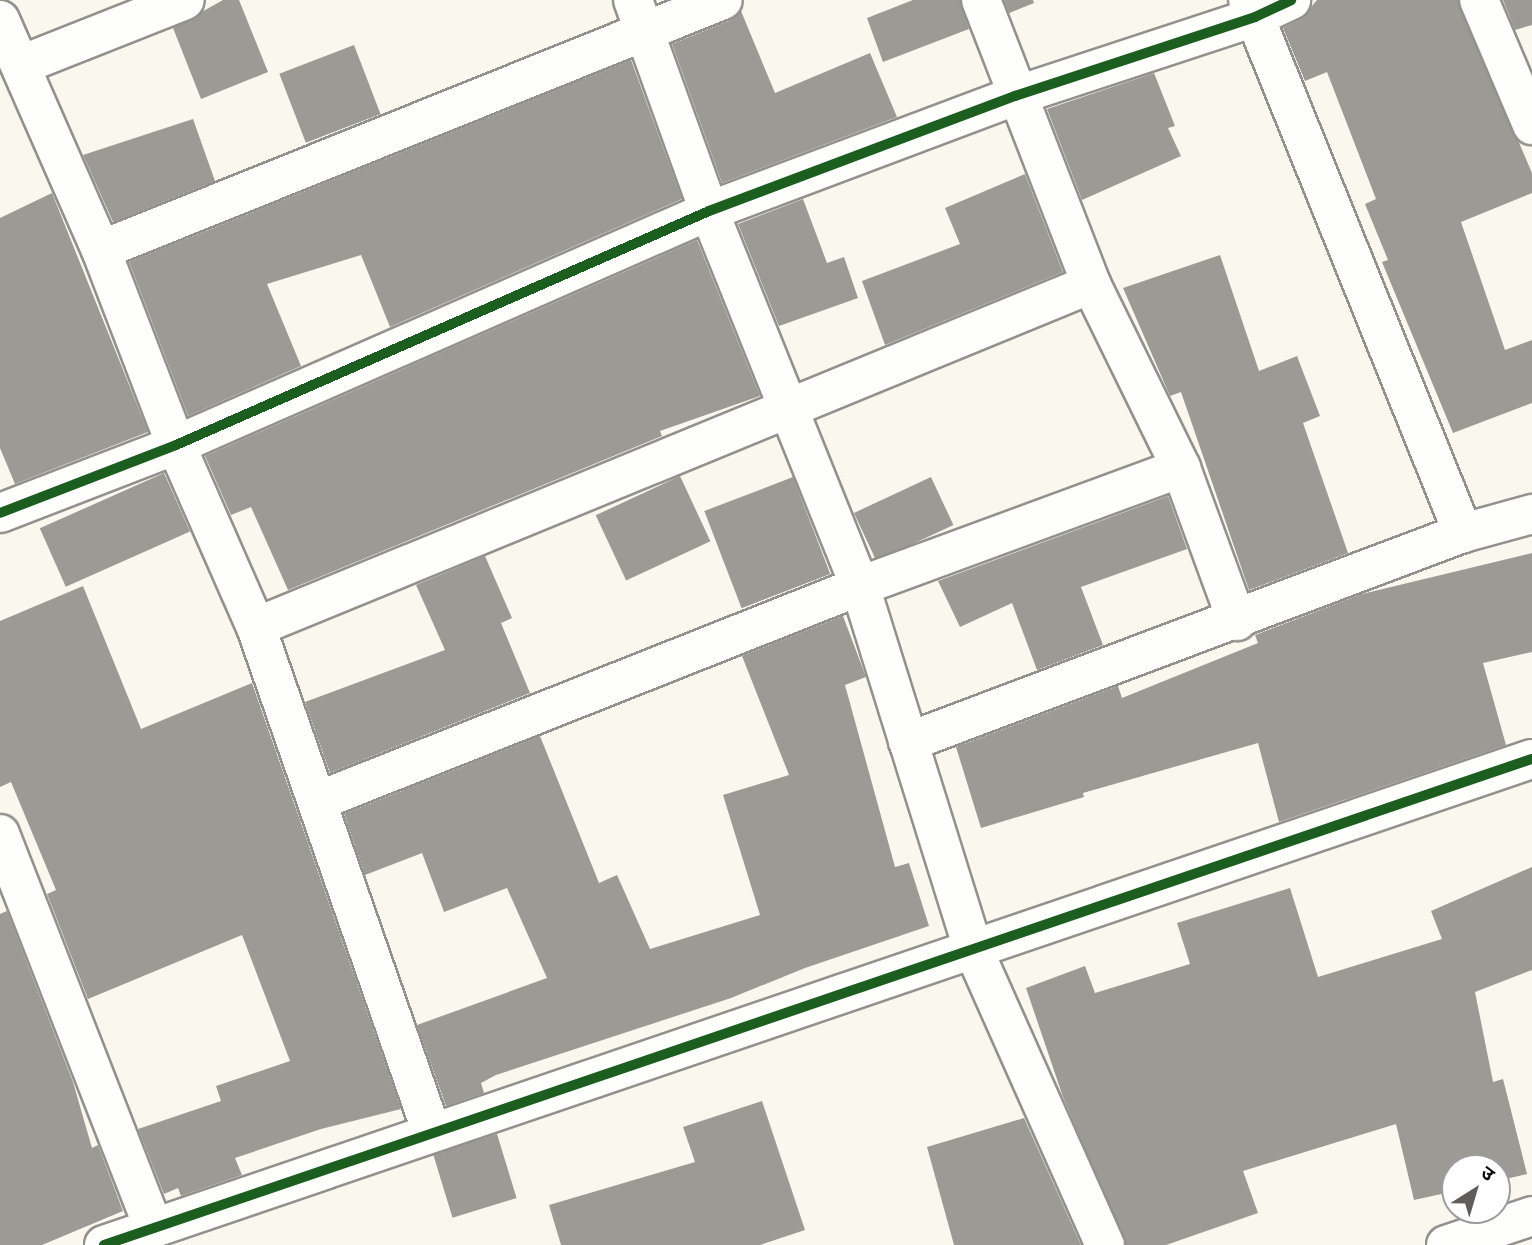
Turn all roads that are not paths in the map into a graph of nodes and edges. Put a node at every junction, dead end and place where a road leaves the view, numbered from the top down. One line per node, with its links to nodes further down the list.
1 (185, 0): 9 (street)
2 (723, 0): 7 (street)
3 (981, 0): 10 (street)
4 (1291, 0): 6 (street)
5 (1479, 0): 11 (street)
6 (1251, 9): 10 (street); 20 (street)
7 (638, 15): 12 (street); 13 (street)
8 (0, 20): 9 (street)
9 (20, 65): 13 (street)
10 (1015, 96): 12 (street); 14 (street)
11 (1532, 125)
12 (709, 211): 15 (street); 16 (street)
13 (101, 250): 16 (street)
14 (1091, 285): 15 (street); 17 (street)
15 (789, 408): 21 (street); 23 (street)
16 (176, 444): 18 (street); 23 (street)
17 (1181, 468): 21 (street); 22 (street)
18 (0, 513)
19 (1532, 514): 20 (street)
20 (1463, 533): 22 (street)
21 (860, 586): 24 (street); 26 (street)
22 (1237, 621): 24 (street)
23 (256, 627): 26 (street)
24 (908, 743): 28 (street)
25 (1532, 759): 28 (street)
26 (318, 801): 29 (street)
27 (0, 834): 31 (street)
28 (974, 951): 29 (street); 33 (street)
29 (432, 1130): 31 (street)
30 (1532, 1216): 34 (street)
31 (153, 1227): 32 (street)
32 (104, 1245)
33 (1105, 1245)
34 (1446, 1245)

